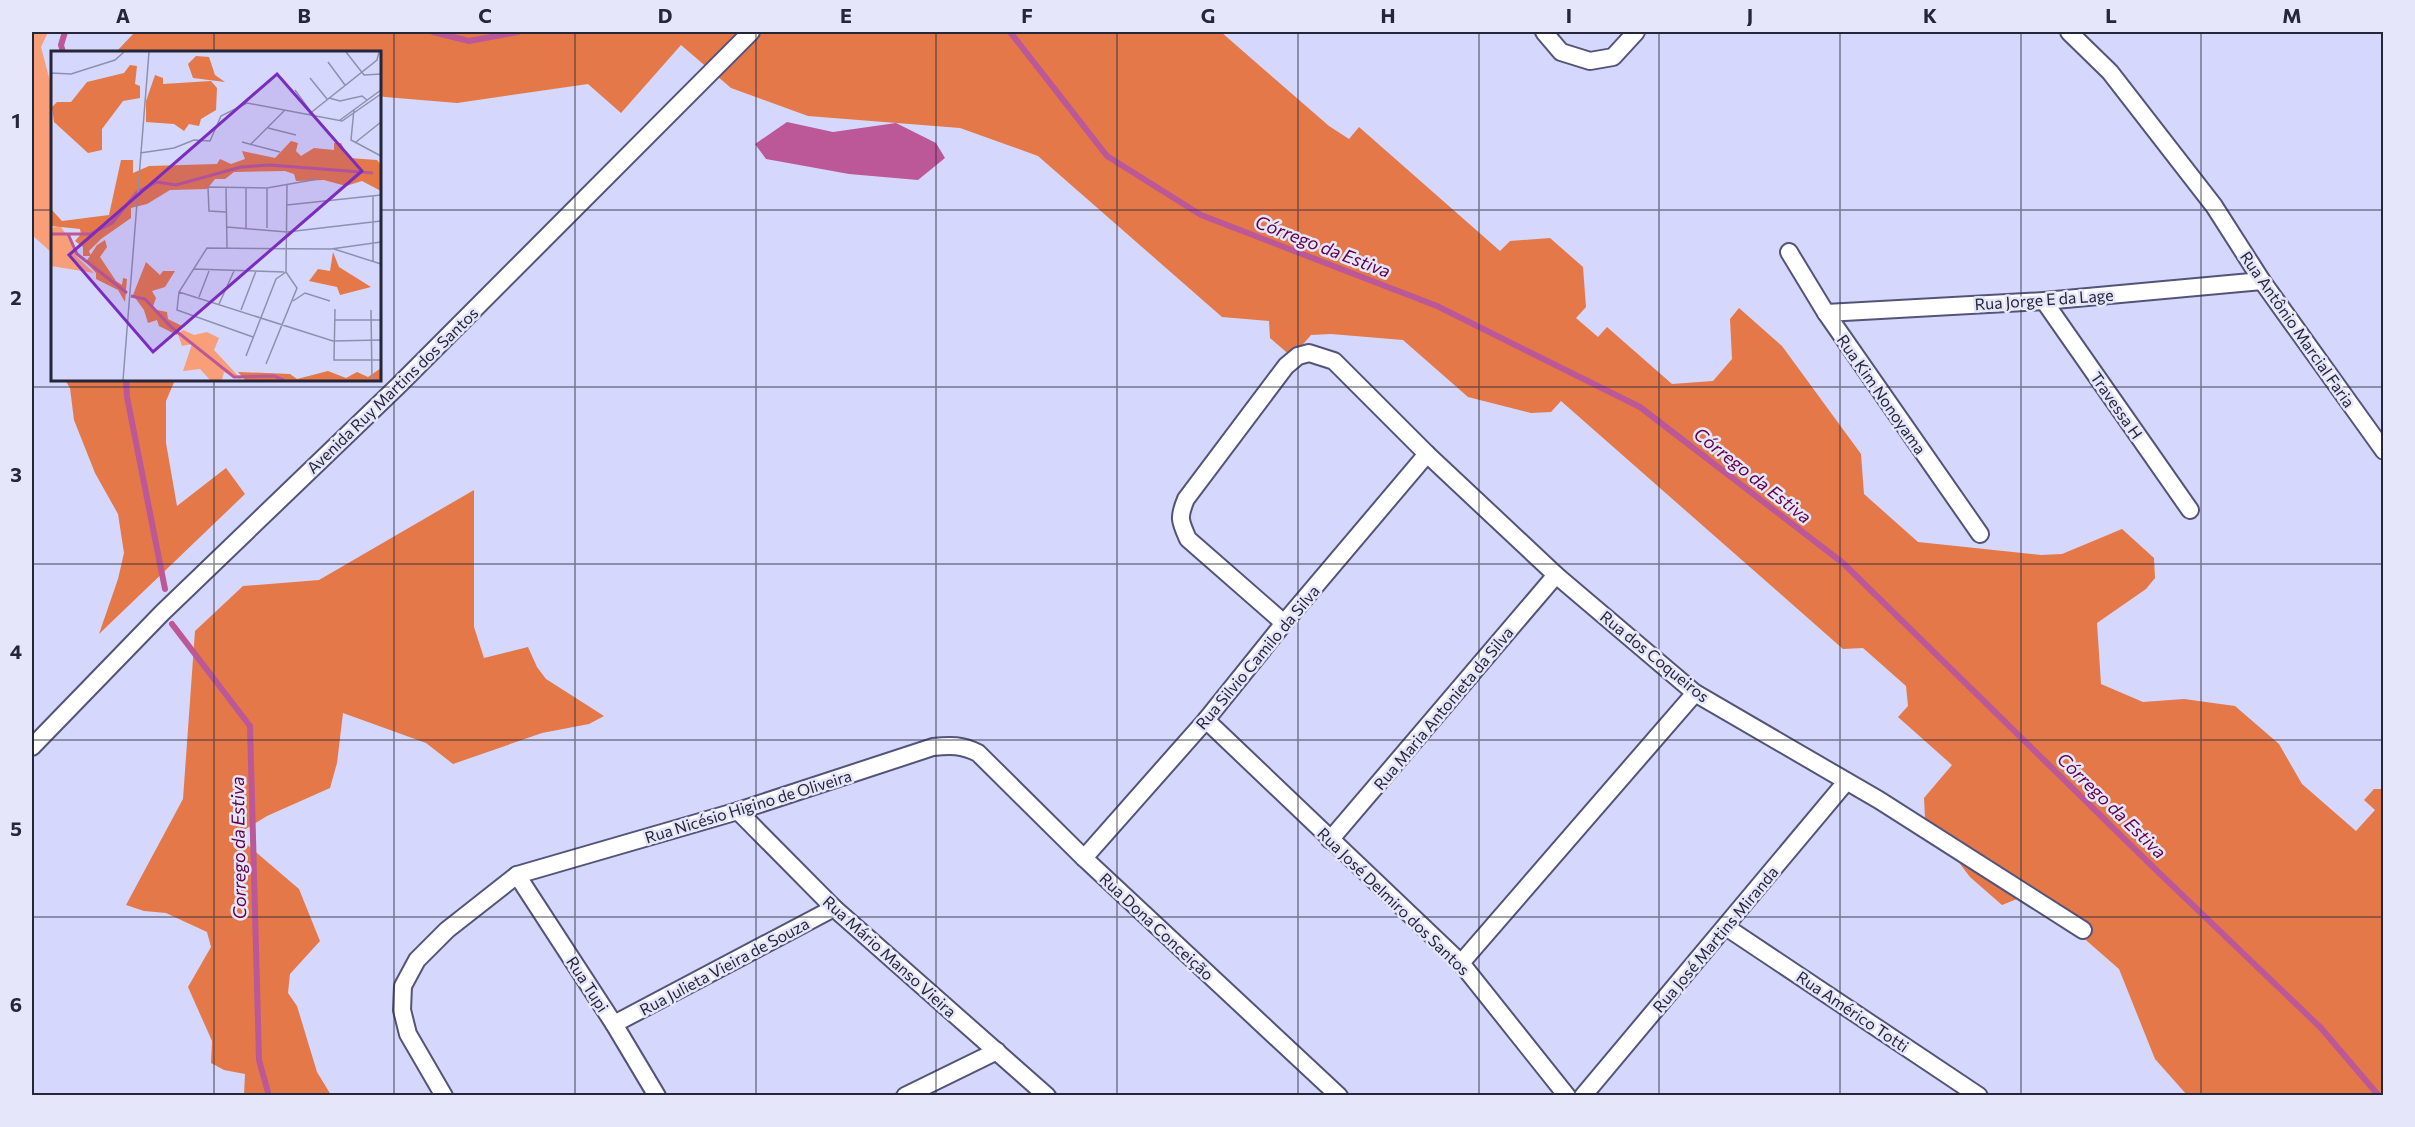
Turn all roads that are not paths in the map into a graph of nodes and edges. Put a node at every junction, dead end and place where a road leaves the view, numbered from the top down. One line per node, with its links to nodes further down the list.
1 (751, 32): 17 (street, Avenida Ruy Martins dos Santos)
2 (1544, 32): 3 (street)
3 (1636, 32)
4 (2069, 32): 6 (street, Rua Antônio Marcial Faria)
5 (1789, 252): 8 (street, Rua Kim Nonoyama)
6 (2262, 281): 7 (street, Rua Jorge E da Lage); 9 (street, Rua Antônio Marcial Faria)
7 (2044, 301): 8 (street, Rua Jorge E da Lage); 11 (street, Travessa H)
8 (1826, 313): 12 (street, Rua Kim Nonoyama)
9 (2383, 449)
10 (1427, 454): 13 (street, Rua dos Coqueiros); 14 (street, Rua Silvio Camilo da Silva); 14 (street, Rua dos Coqueiros)
11 (2190, 510)
12 (1980, 534)
13 (1556, 575): 15 (street, Rua dos Coqueiros); 21 (street, Rua Maria Antonieta da Silva)
14 (1284, 623): 16 (street, Rua Silvio Camilo da Silva)
15 (1695, 693): 19 (street, Rua dos Coqueiros); 27 (street)
16 (1206, 720): 21 (street, Rua José Delmiro dos Santos); 22 (street, Rua Silvio Camilo da Silva)
17 (32, 747)
18 (978, 753): 20 (street, Rua Nicésio Higino de Oliveira); 22 (street, Rua Dona Conceição)
19 (1846, 782): 25 (street, Rua José Martins Miranda); 26 (street, Rua dos Coqueiros)
20 (738, 811): 23 (street, Rua Nicésio Higino de Oliveira); 24 (street, Rua Mário Manso Vieira)
21 (1330, 840): 27 (street, Rua José Delmiro dos Santos)
22 (1084, 858): 34 (street, Rua Dona Conceição)
23 (517, 875): 28 (street, Rua Tupi); 30 (street)
24 (834, 908): 28 (street, Rua Julieta Vieira de Souza); 29 (street, Rua Mário Manso Vieira)
25 (1726, 927): 36 (street, Rua José Martins Miranda); 37 (street, Rua Américo Totti)
26 (2083, 930)
27 (1461, 963): 35 (street, Rua José Delmiro dos Santos)
28 (614, 1024): 31 (street, Rua Tupi)
29 (997, 1051): 32 (street); 33 (street, Rua Mário Manso Vieira)
30 (444, 1095)
31 (657, 1095)
32 (905, 1095)
33 (1047, 1095)
34 (1340, 1095)
35 (1568, 1095)
36 (1583, 1095)
37 (1979, 1095)

